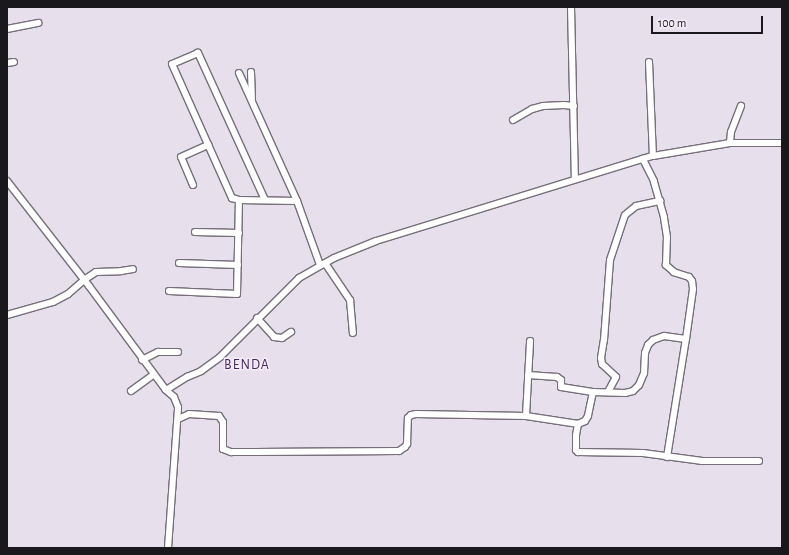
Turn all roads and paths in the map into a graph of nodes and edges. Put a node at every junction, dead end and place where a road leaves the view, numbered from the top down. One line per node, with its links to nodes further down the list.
1 (571, 7): 8 (street)
2 (38, 23): 3 (street)
3 (7, 29)
4 (649, 62): 14 (street)
5 (250, 72): 7 (street)
6 (239, 73): 7 (street)
7 (252, 103): 21 (street)
8 (574, 106): 10 (street); 16 (street)
9 (741, 106): 11 (street)
10 (513, 120)
11 (730, 143): 12 (street); 14 (street)
12 (782, 143)
13 (208, 145): 18 (street); 19 (street); 20 (street)
14 (653, 156): 15 (street)
15 (644, 159): 16 (street); 22 (street)
16 (575, 179): 26 (street)
17 (7, 181): 29 (street)
18 (194, 185)
19 (239, 200): 20 (street); 24 (street)
20 (265, 200): 21 (street)
21 (298, 201): 26 (street)
22 (660, 201): 35 (street); 44 (street)
23 (195, 232): 24 (street)
24 (239, 233): 27 (street)
25 (179, 264): 27 (street)
26 (323, 264): 32 (street); 34 (street)
27 (238, 265): 30 (street)
28 (133, 269): 29 (street)
29 (84, 280): 31 (street); 38 (street)
30 (169, 291)
31 (7, 315)
32 (257, 318): 33 (street); 41 (street)
33 (291, 332)
34 (353, 332)
35 (686, 340): 44 (street); 48 (street)
36 (530, 341): 40 (street)
37 (178, 352): 38 (street)
38 (142, 360): 39 (street)
39 (154, 375): 41 (street); 42 (street)
40 (528, 375): 43 (street); 45 (street)
41 (166, 390): 46 (street)
42 (131, 391)
43 (592, 392): 44 (street); 47 (street)
44 (608, 392)
45 (526, 416): 46 (street); 47 (street)
46 (178, 419): 50 (street)
47 (578, 424): 48 (street)
48 (667, 457): 49 (street)
49 (759, 461)
50 (168, 548)

